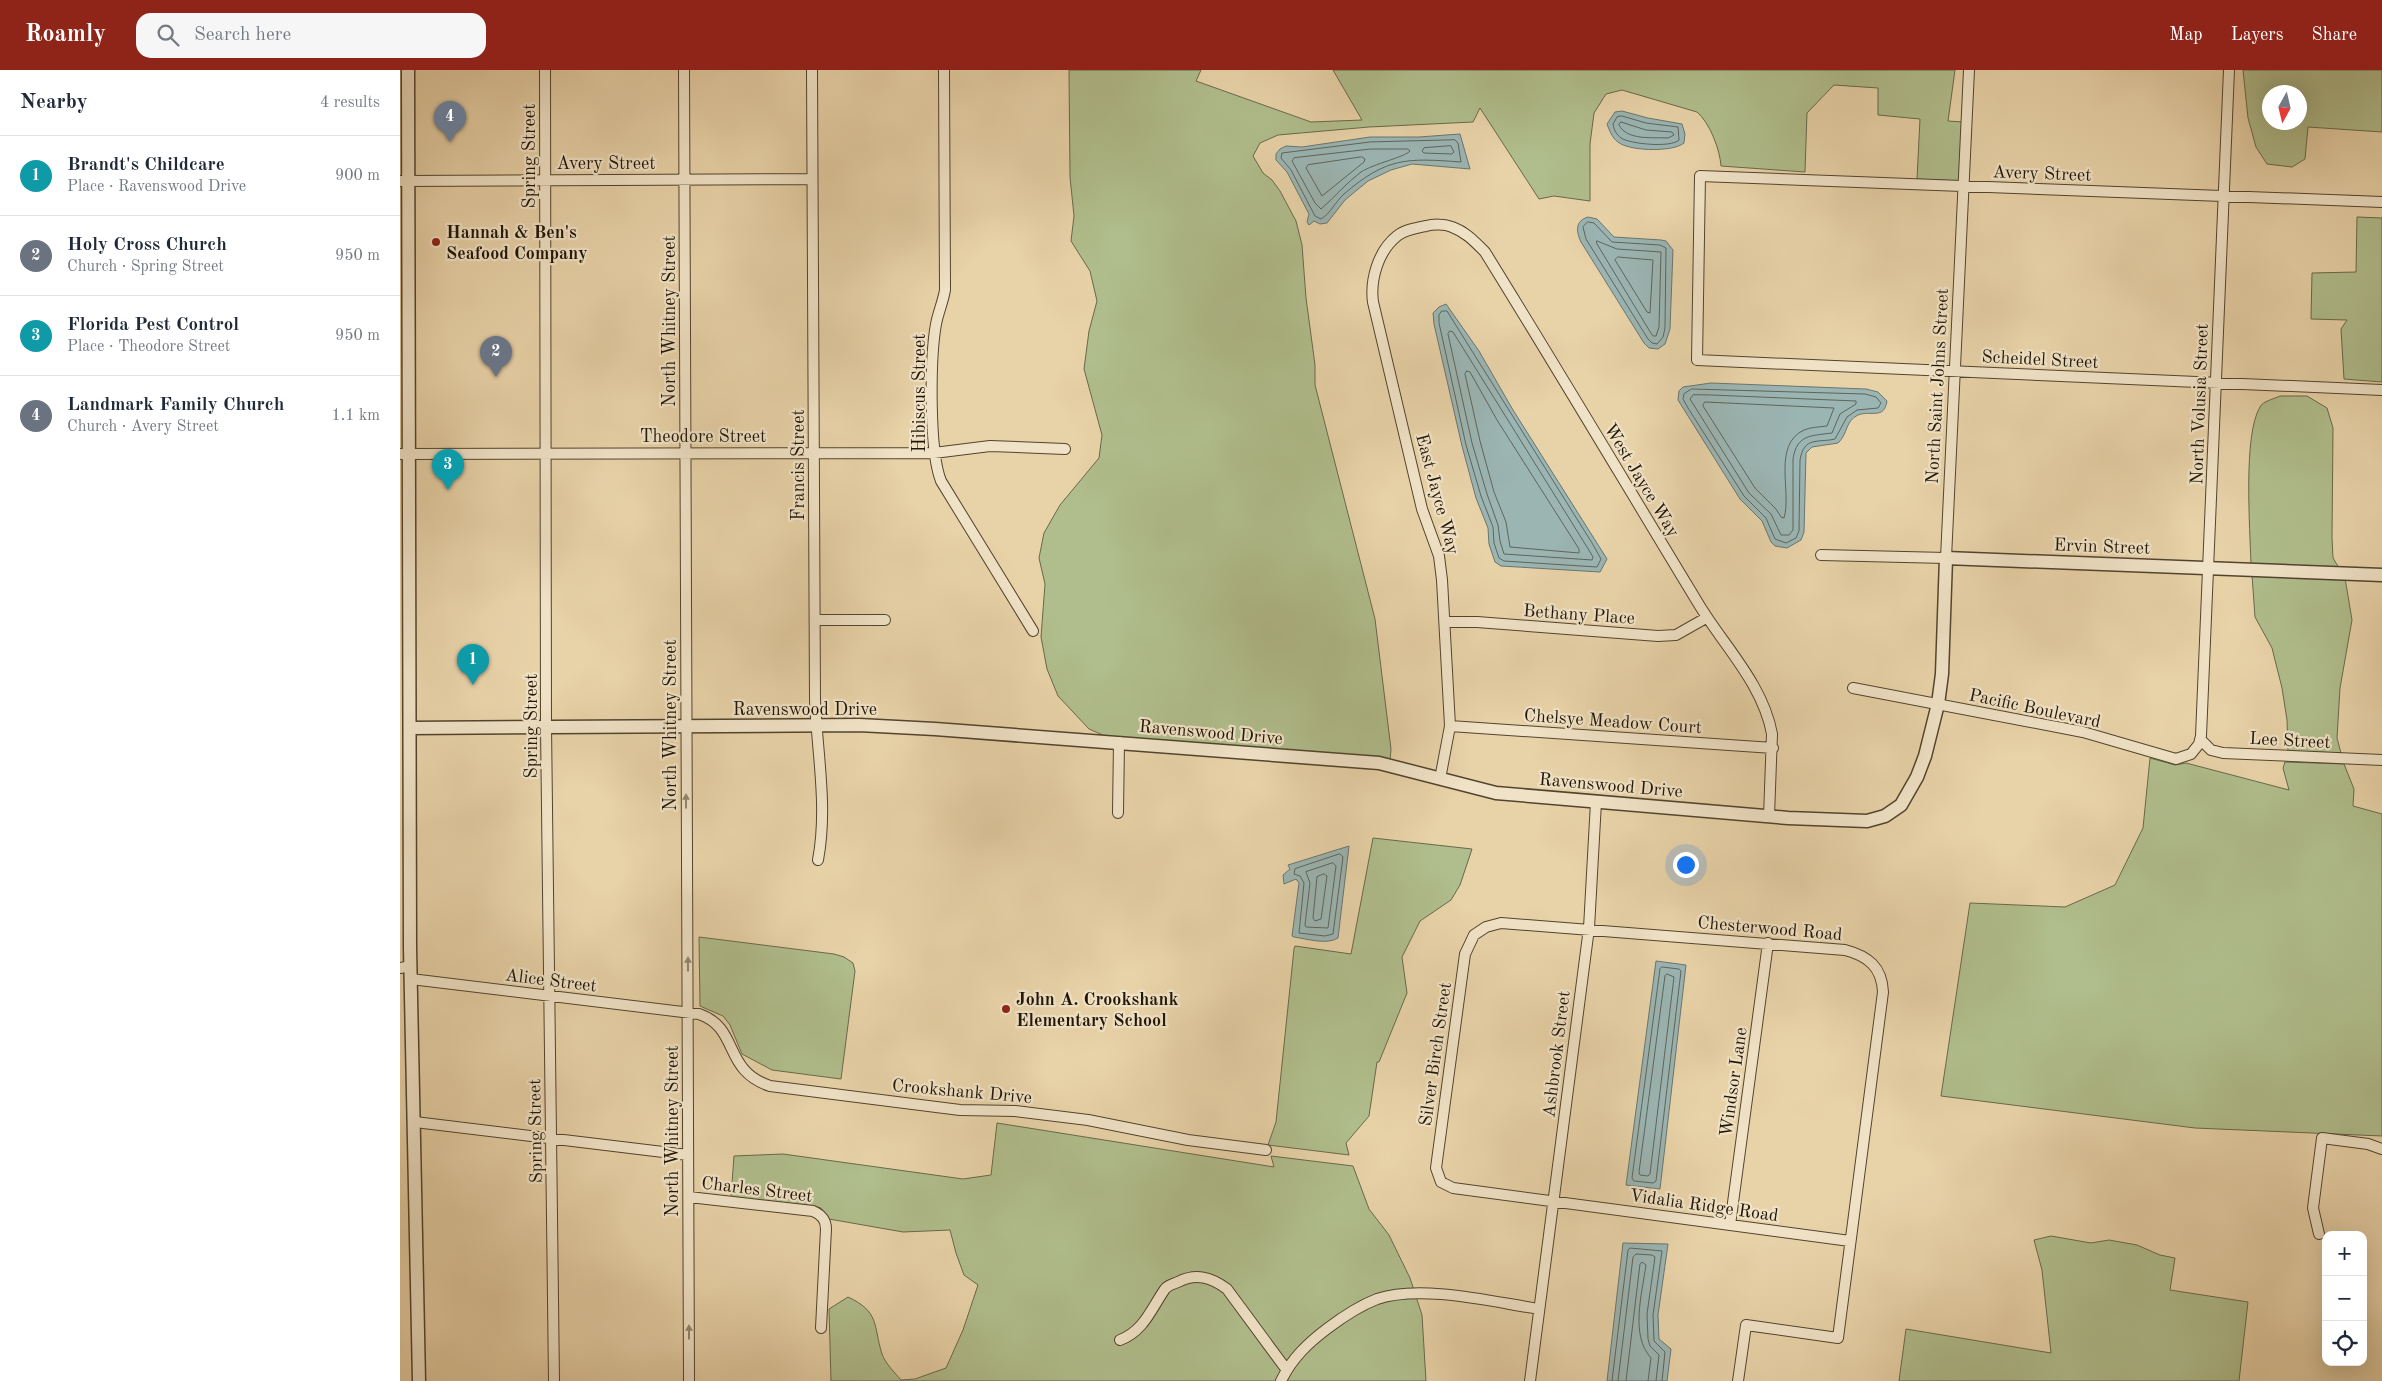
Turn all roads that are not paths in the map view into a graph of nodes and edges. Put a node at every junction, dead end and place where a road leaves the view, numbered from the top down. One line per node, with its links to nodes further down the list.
1 (408, 70): 10 (street)
2 (545, 70): 11 (street, Spring Street)
3 (684, 70): 8 (street, North Whitney Street)
4 (812, 70): 9 (street, Francis Street)
5 (944, 70): 24 (street, Hibiscus Street)
6 (1969, 70): 12 (street, North Saint Johns Street)
7 (2229, 70): 13 (street, North Volusia Street)
8 (684, 179): 9 (street, Avery Street); 11 (street, Avery Street); 21 (street, North Whitney Street)
9 (812, 179): 23 (street, Francis Street)
10 (404, 180): 11 (street, Avery Street); 25 (street)
11 (544, 180): 22 (street, Spring Street)
12 (1965, 186): 13 (street, Avery Street); 16 (street, Avery Street); 17 (street, North Saint Johns Street)
13 (2224, 196): 14 (street, Avery Street); 18 (street, North Volusia Street)
14 (2382, 202)
15 (1404, 232): 30 (street, West Jayce Way); 33 (street, East Jayce Way)
16 (1697, 360): 17 (street, Scheidel Street)
17 (1955, 372): 18 (street, Scheidel Street); 27 (street, North Saint Johns Street)
18 (2216, 383): 19 (street, Scheidel Street); 28 (street, North Volusia Street)
19 (2382, 390)
20 (1065, 449): 24 (street, Theodore Street)
21 (685, 452): 22 (street, Theodore Street); 23 (street, Theodore Street); 39 (street, North Whitney Street)
22 (546, 453): 25 (street, Theodore Street); 38 (street, Spring Street)
23 (814, 453): 24 (street, Theodore Street); 31 (street, Francis Street)
24 (934, 453): 34 (street, Hibiscus Street)
25 (405, 454): 41 (street)
26 (1821, 555): 27 (street, Ervin Street)
27 (1946, 558): 28 (street, Ervin Street); 36 (street, North Saint Johns Street)
28 (2208, 568): 29 (street, Ervin Street); 42 (street, North Volusia Street)
29 (2382, 575)
30 (1706, 618): 33 (street, Bethany Place); 44 (street, West Jayce Way)
31 (815, 620): 32 (street); 37 (street, Francis Street)
32 (884, 620)
33 (1445, 622): 40 (street, East Jayce Way)
34 (1033, 631)
35 (1854, 688): 36 (street, Pacific Boulevard)
36 (1938, 704): 42 (street, Pacific Boulevard); 49 (street, Ravenswood Drive)
37 (816, 725): 39 (street, Ravenswood Drive); 43 (street, Ravenswood Drive); 50 (street, Francis Street)
38 (546, 726): 39 (street, Ravenswood Drive); 41 (street, Ravenswood Drive); 54 (street, Spring Street)
39 (686, 726): 55 (street, North Whitney Street, one-way to 39)
40 (1450, 726): 44 (street, Chelsye Meadow Court); 46 (street, East Jayce Way)
41 (405, 728): 53 (street)
42 (2201, 740): 45 (street, Lee Street)
43 (1119, 742): 46 (street, Ravenswood Drive); 48 (street)
44 (1773, 748): 49 (street, West Jayce Way)
45 (2382, 760)
46 (1440, 779): 47 (street, Ravenswood Drive)
47 (1596, 802): 49 (street, Ravenswood Drive); 51 (street, Ashbrook Street)
48 (1118, 813)
49 (1768, 816)
50 (818, 860)
51 (1589, 928): 52 (street, Chesterwood Road); 62 (street, Ashbrook Street); 62 (street, Silver Birch Street)
52 (1768, 943): 63 (street, Windsor Lane); 65 (street, Chesterwood Road)
53 (406, 977): 54 (street, Alice Street); 56 (street)
54 (550, 996): 55 (street, Alice Street); 57 (street, Spring Street)
55 (688, 1012): 58 (street, Crookshank Drive); 60 (street, North Whitney Street)
56 (415, 1122): 57 (street, Charles Street); 70 (street)
57 (551, 1139): 60 (street, Charles Street); 71 (street, Spring Street)
58 (1266, 1150)
59 (2382, 1150): 64 (street)
60 (688, 1155): 61 (street, North Whitney Street)
61 (689, 1197): 67 (street, Charles Street); 72 (street, North Whitney Street, one-way to 61)
62 (1554, 1201): 63 (street, Vidalia Ridge Road); 66 (street, Ashbrook Street)
63 (1730, 1225): 65 (street, Vidalia Ridge Road)
64 (2319, 1234)
65 (1850, 1241): 75 (street, Chesterwood Road)
66 (1539, 1309): 69 (street); 74 (street, Ashbrook Street)
67 (820, 1328)
68 (1120, 1340): 69 (street)
69 (1286, 1369): 73 (street)
70 (419, 1381)
71 (554, 1381)
72 (689, 1381)
73 (1281, 1381)
74 (1530, 1381)
75 (1738, 1381)

